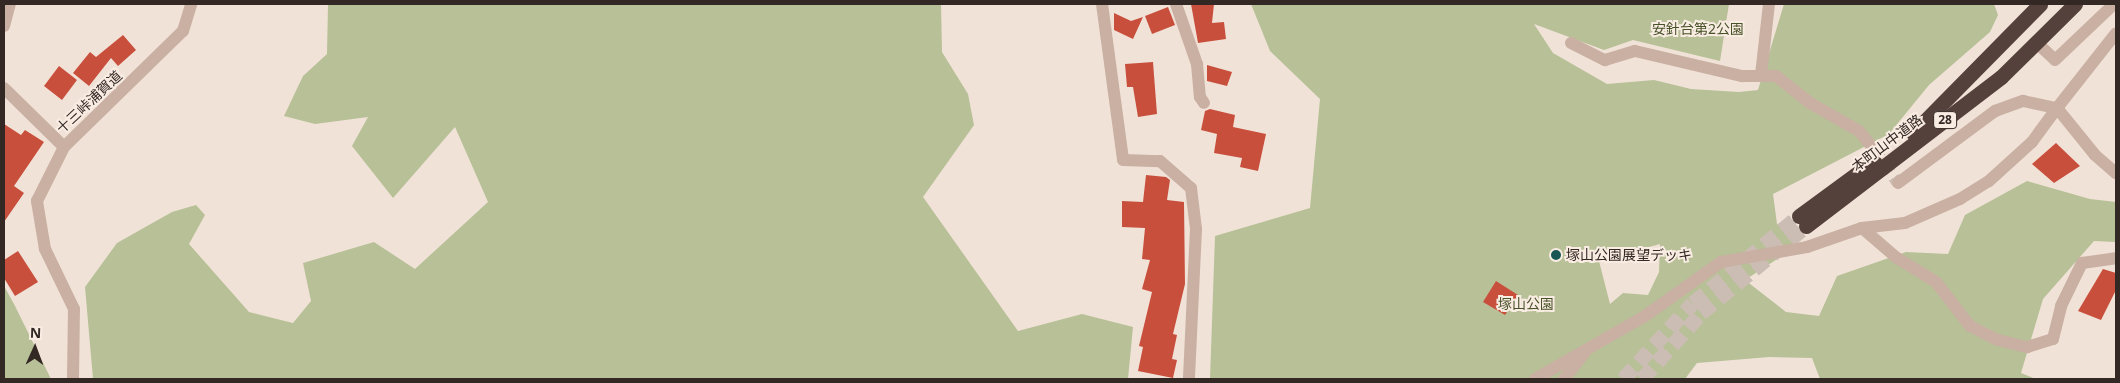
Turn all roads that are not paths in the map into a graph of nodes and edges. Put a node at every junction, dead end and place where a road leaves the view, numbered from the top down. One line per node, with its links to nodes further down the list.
1 (10, 4): 9 (street)
2 (191, 4): 17 (street, 十三峠浦賀道)
3 (1102, 4): 25 (street)
4 (1176, 4): 15 (street)
5 (1769, 4): 13 (street)
6 (2040, 4): 12 (highway, 本町山中道路 / 28)
7 (2075, 4): 12 (highway, 本町山中道路 / 28)
8 (2114, 4): 12 (street)
9 (4, 26)
10 (2116, 32): 16 (street)
11 (1571, 43): 13 (street)
12 (2038, 44)
13 (1761, 75): 18 (street)
14 (4, 88): 17 (street)
15 (1204, 103)
16 (2057, 108): 19 (street); 20 (street); 21 (street)
17 (64, 147): 24 (street, 十三峠浦賀道)
18 (1873, 148)
19 (2116, 173)
20 (1898, 183)
21 (1862, 228): 22 (street); 23 (street)
22 (2116, 258)
23 (1587, 349): 26 (street); 27 (street)
24 (73, 379)
25 (1189, 379)
26 (1535, 379)
27 (1564, 379)

